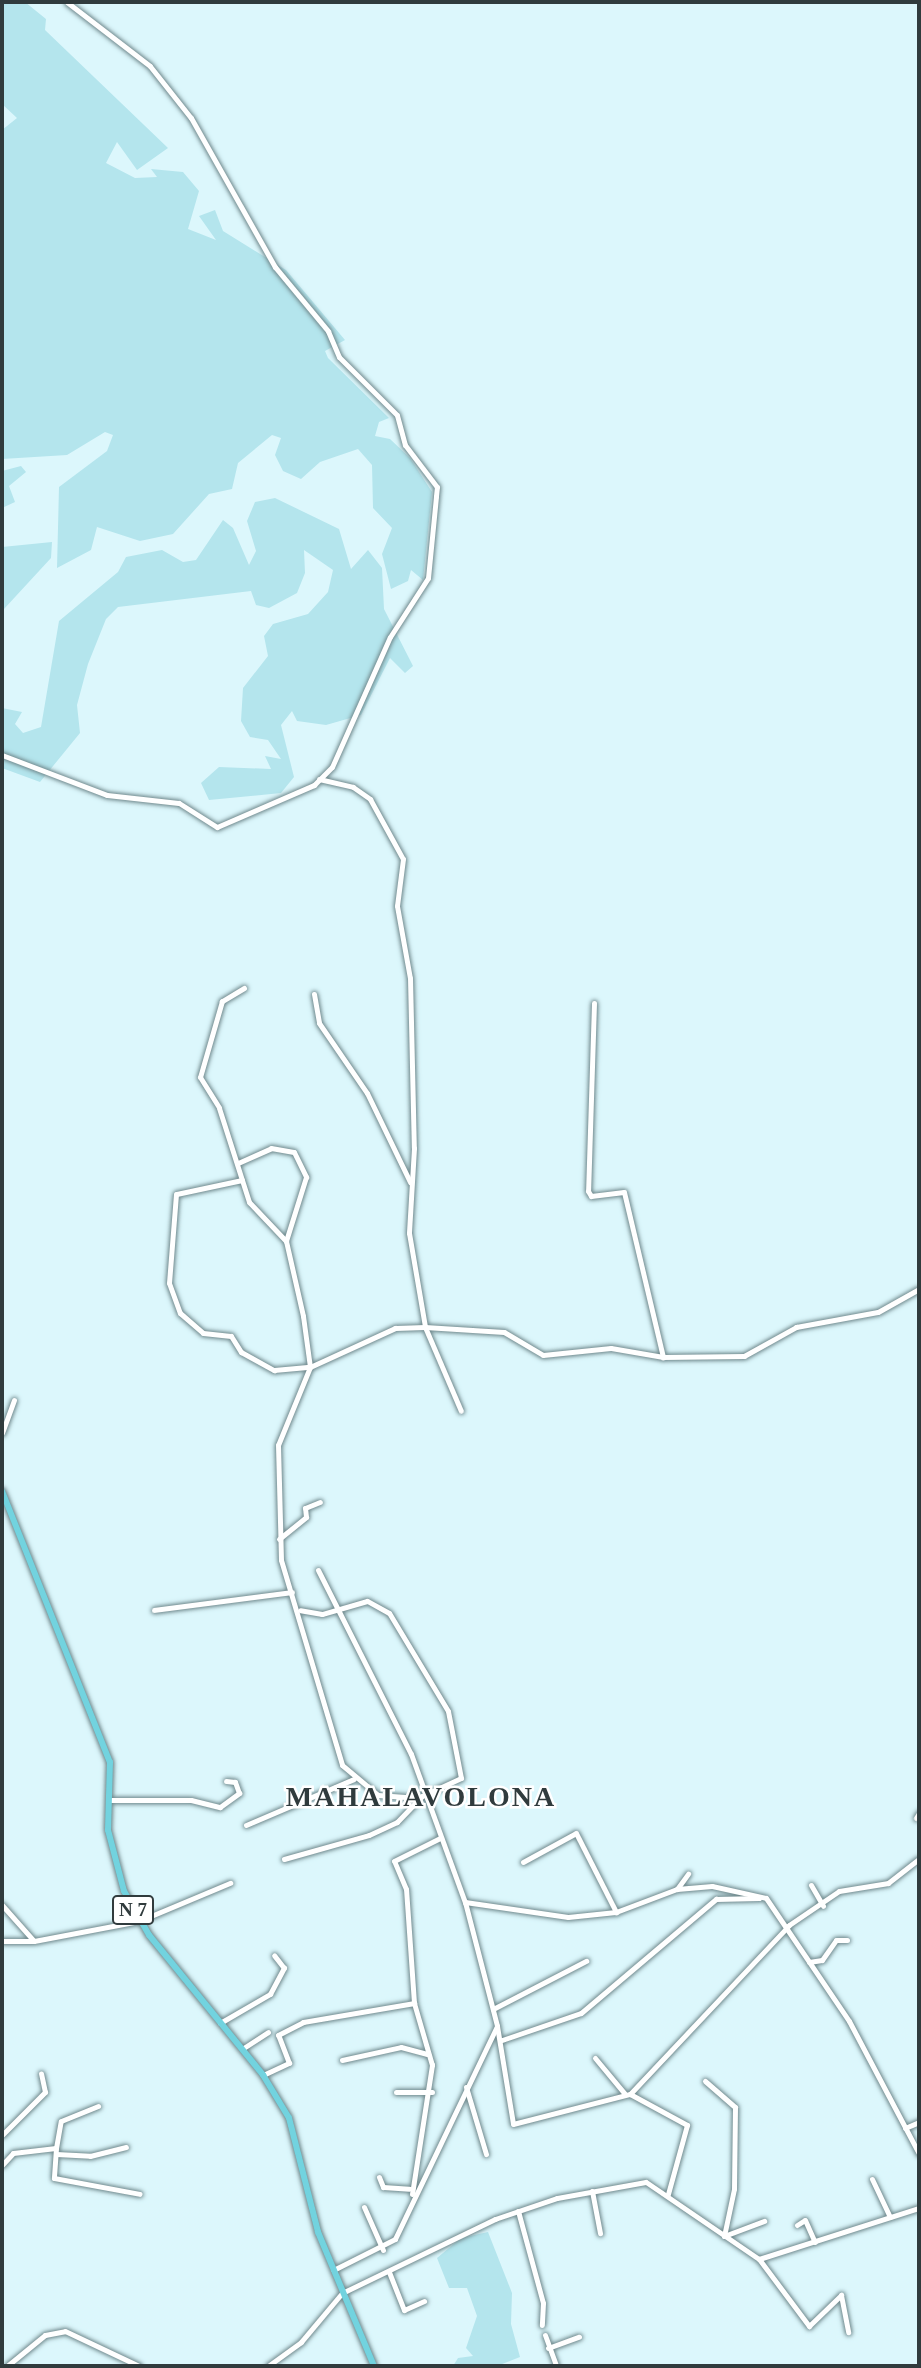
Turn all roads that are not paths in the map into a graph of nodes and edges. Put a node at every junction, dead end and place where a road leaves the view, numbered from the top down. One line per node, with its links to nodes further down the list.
1 (67, 2): 3 (street)
2 (2, 755): 3 (street)
3 (319, 779): 9 (street)
4 (244, 988): 7 (street)
5 (314, 994): 9 (street)
6 (594, 1003): 13 (street)
7 (238, 1163): 8 (street); 10 (street)
8 (242, 1180): 10 (street); 14 (street)
9 (410, 1182): 12 (street)
10 (286, 1241): 14 (street)
11 (919, 1289): 13 (street)
12 (425, 1326): 13 (street); 14 (street); 16 (street)
13 (663, 1357)
14 (310, 1367): 20 (street)
15 (14, 1400): 17 (street)
16 (461, 1411)
17 (2, 1433)
18 (2, 1491): 29 (main road, N 7)
19 (320, 1502): 20 (street)
20 (279, 1539): 22 (street)
21 (318, 1570): 23 (street)
22 (292, 1592): 24 (street); 25 (street)
23 (336, 1607): 25 (street); 28 (street); 28 (street)
24 (154, 1610)
25 (300, 1610): 26 (street)
26 (354, 1779): 28 (street); 30 (street)
27 (226, 1781): 29 (street)
28 (421, 1797): 31 (street); 32 (street)
29 (111, 1800): 44 (main road, N 7)
30 (246, 1825)
31 (440, 1838): 40 (street); 52 (street)
32 (284, 1859)
33 (919, 1859): 42 (street)
34 (523, 1861): 43 (street)
35 (688, 1874): 38 (street)
36 (230, 1883): 44 (street)
37 (811, 1885): 42 (street)
38 (677, 1889): 39 (street); 43 (street)
39 (766, 1898): 45 (street); 57 (street)
40 (466, 1902): 43 (street); 53 (street)
41 (2, 1905): 48 (street)
42 (823, 1906): 45 (street)
43 (616, 1912)
44 (139, 1921): 48 (street); 54 (main road, N 7)
45 (789, 1925): 51 (street); 68 (street)
46 (847, 1940): 51 (street)
47 (2, 1941): 48 (street)
48 (34, 1941)
49 (274, 1955): 54 (street)
50 (586, 1961): 53 (street)
51 (809, 1962): 71 (street)
52 (414, 2003): 59 (street); 63 (street)
53 (493, 2009): 55 (street)
54 (220, 2023): 58 (main road, N 7)
55 (497, 2026): 57 (street); 65 (street)
56 (268, 2032): 58 (street)
57 (502, 2040): 68 (street)
58 (242, 2049): 63 (main road, N 7)
59 (427, 2054): 61 (street); 67 (street)
60 (594, 2058): 68 (street)
61 (342, 2060)
62 (41, 2073): 72 (street)
63 (263, 2075): 95 (main road, N 7)
64 (705, 2081): 91 (street)
65 (466, 2087): 75 (street); 80 (street)
66 (396, 2092): 67 (street)
67 (432, 2092): 80 (street)
68 (627, 2094): 83 (street)
69 (98, 2106): 74 (street)
70 (919, 2122): 71 (street)
71 (905, 2128): 76 (street)
72 (2, 2135)
73 (126, 2147): 74 (street)
74 (56, 2151): 77 (street); 82 (street)
75 (486, 2154)
76 (919, 2154)
77 (2, 2165)
78 (379, 2177): 80 (street)
79 (872, 2179): 87 (street)
80 (410, 2191): 93 (street)
81 (592, 2191): 83 (street); 86 (street); 90 (street)
82 (140, 2194)
83 (668, 2194): 91 (street)
84 (364, 2207): 93 (street)
85 (919, 2208): 87 (street)
86 (518, 2211): 96 (street); 99 (street)
87 (890, 2217): 92 (street)
88 (764, 2221): 91 (street)
89 (797, 2225): 92 (street)
90 (600, 2233)
91 (723, 2236): 94 (street)
92 (815, 2242): 94 (street)
93 (383, 2250): 95 (street)
94 (759, 2259): 100 (street)
95 (333, 2270): 97 (main road, N 7)
96 (389, 2272): 97 (street); 98 (street)
97 (342, 2293): 106 (street); 107 (main road, N 7)
98 (424, 2301)
99 (542, 2325)
100 (848, 2332)
101 (545, 2336): 103 (street)
102 (579, 2337): 103 (street)
103 (548, 2347): 108 (street)
104 (7, 2366): 105 (street)
105 (139, 2366)
106 (268, 2366)
107 (374, 2366)
108 (556, 2366)

